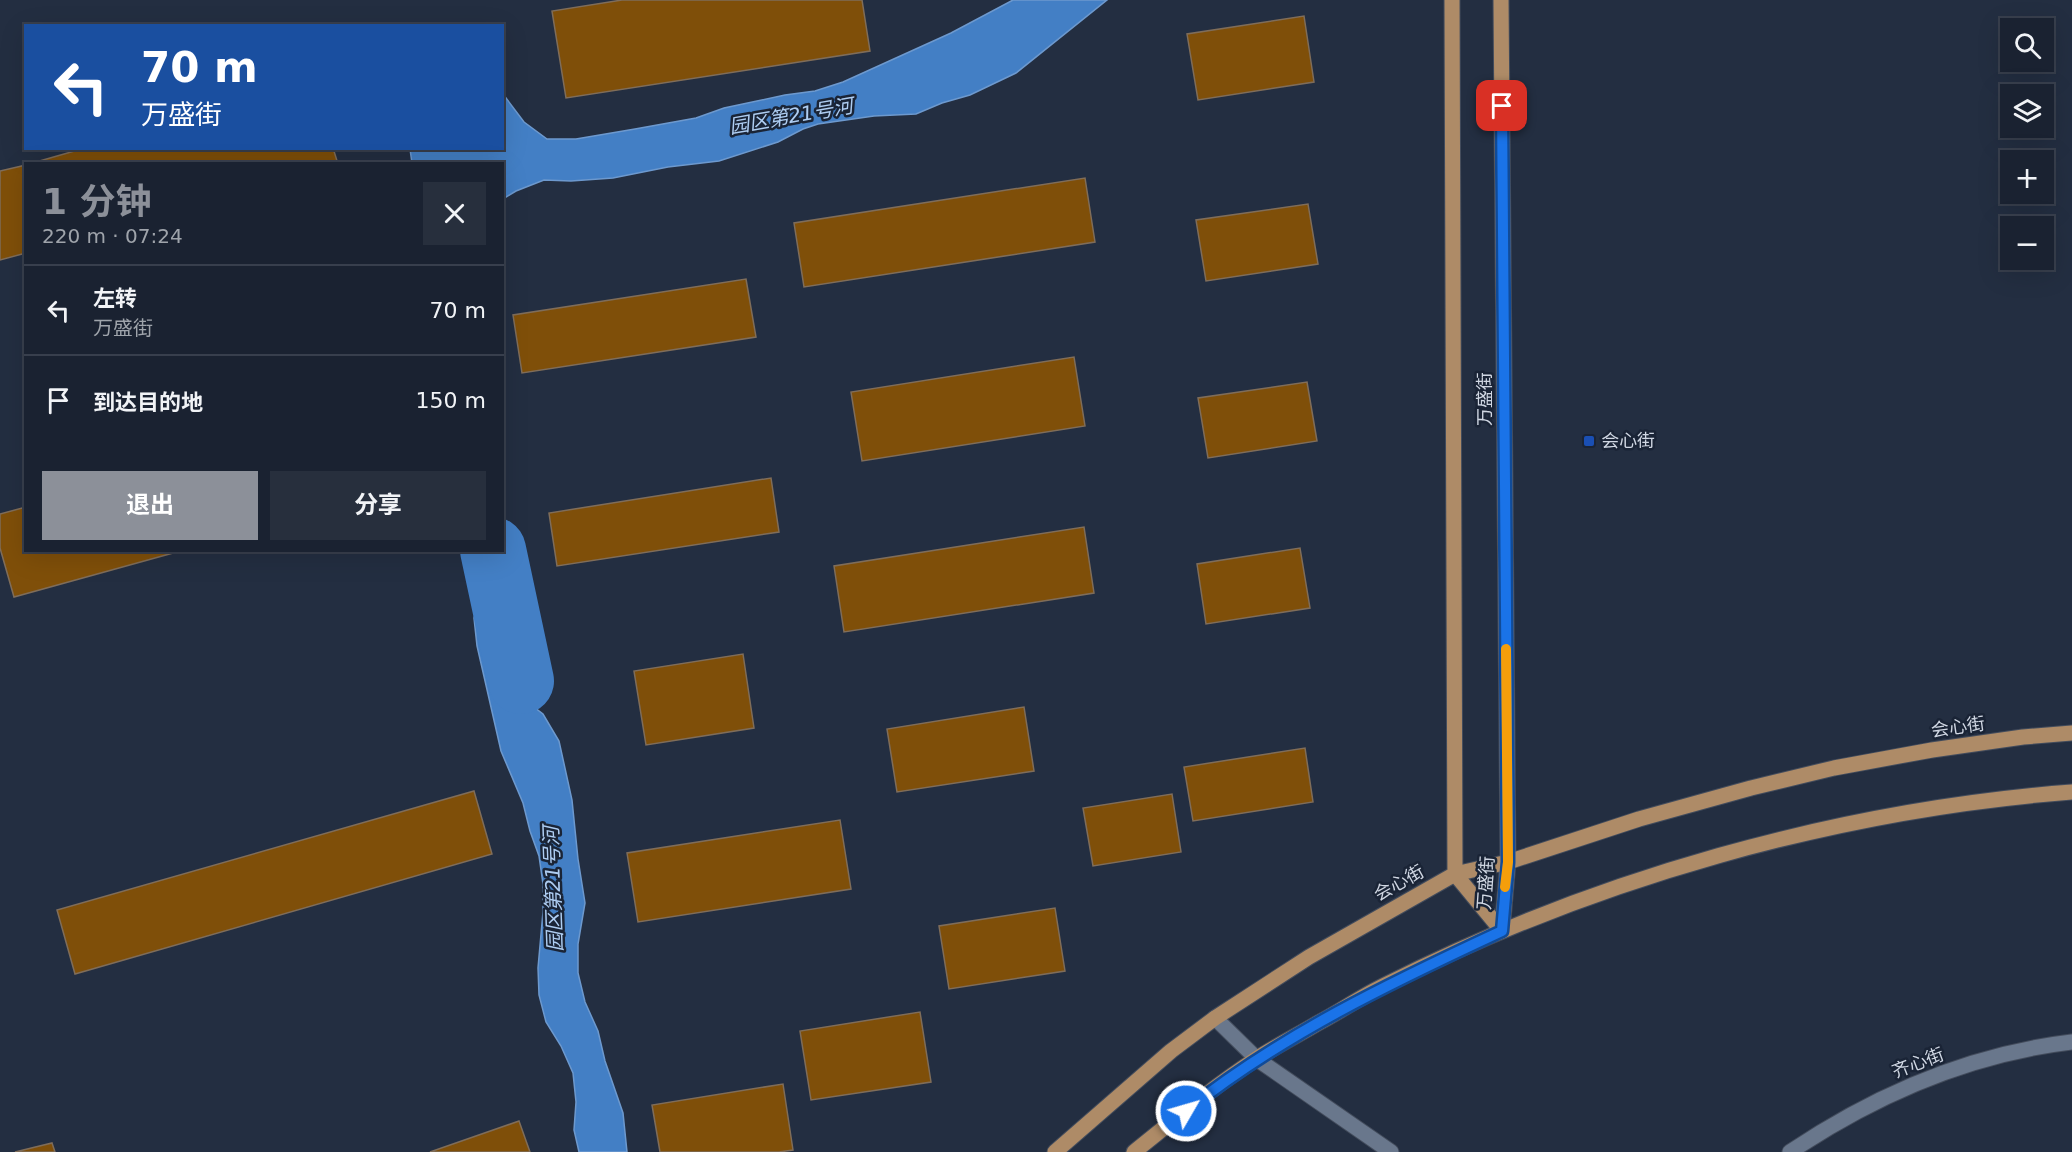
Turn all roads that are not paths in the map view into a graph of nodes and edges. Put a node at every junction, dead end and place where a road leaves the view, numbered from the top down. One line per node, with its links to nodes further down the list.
1 (1452, 0): 6 (main road, 万盛街)
2 (1502, 0): 5 (main road, 万盛街)
3 (2072, 734): 5 (main road, 会心街)
4 (2072, 792): 7 (main road)
5 (1508, 862): 6 (main road, 会心街); 7 (main road, 万盛街)
6 (1455, 874): 7 (main road, 万盛街); 8 (main road, 会心街)
7 (1502, 931): 10 (main road)
8 (1215, 1018): 10 (street); 11 (main road, 会心街)
9 (2072, 1042): 14 (street, 齐心街)
10 (1257, 1059): 12 (main road); 13 (street)
11 (1055, 1152)
12 (1134, 1152)
13 (1390, 1152)
14 (1790, 1152)

